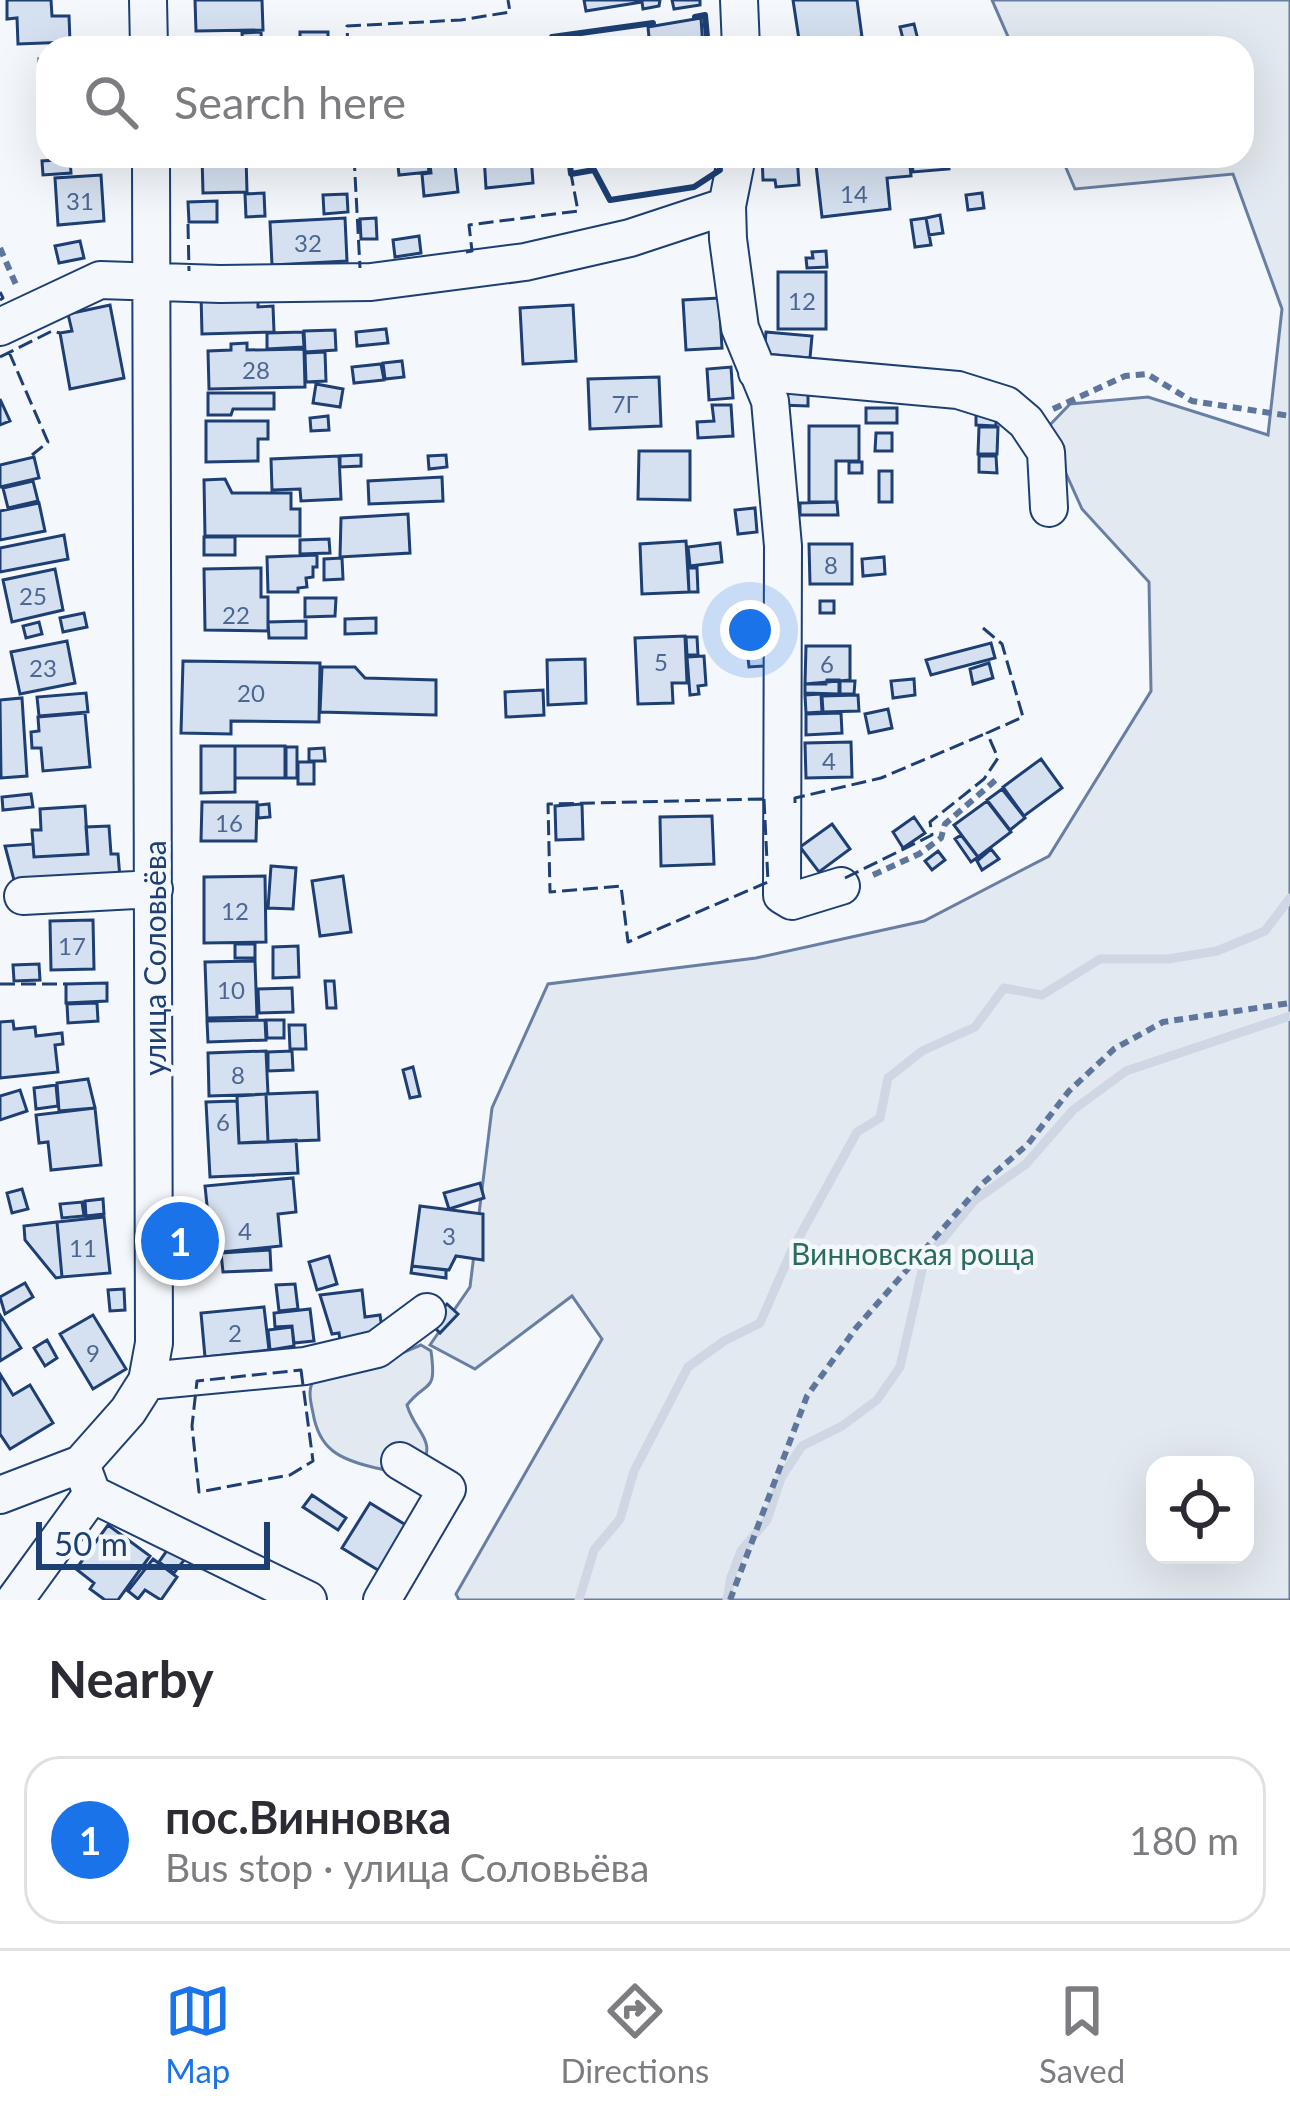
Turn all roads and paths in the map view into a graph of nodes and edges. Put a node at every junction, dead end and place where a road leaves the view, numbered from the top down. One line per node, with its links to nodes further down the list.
1 (148, 0): 3 (street)
2 (739, 0): 4 (street)
3 (149, 36)
4 (740, 36)
5 (151, 168): 8 (street, улица Соловьёва)
6 (735, 168): 7 (street)
7 (728, 206): 8 (street); 10 (street)
8 (152, 280): 9 (street); 16 (street, улица Соловьёва)
9 (0, 327)
10 (757, 372): 12 (street); 15 (street)
11 (1290, 416): 12 (path)
12 (1021, 417): 13 (street)
13 (1049, 508)
14 (998, 778): 15 (path)
15 (841, 886)
16 (154, 889): 17 (street); 20 (street, улица Соловьёва)
17 (23, 896)
18 (1290, 1004): 27 (path)
19 (428, 1312): 20 (street)
20 (147, 1381): 22 (street, улица Соловьёва)
21 (400, 1462): 26 (street)
22 (87, 1479): 23 (street); 24 (street, улица Соловьёва); 25 (street)
23 (0, 1495)
24 (15, 1600)
25 (308, 1600)
26 (382, 1600)
27 (730, 1600)

